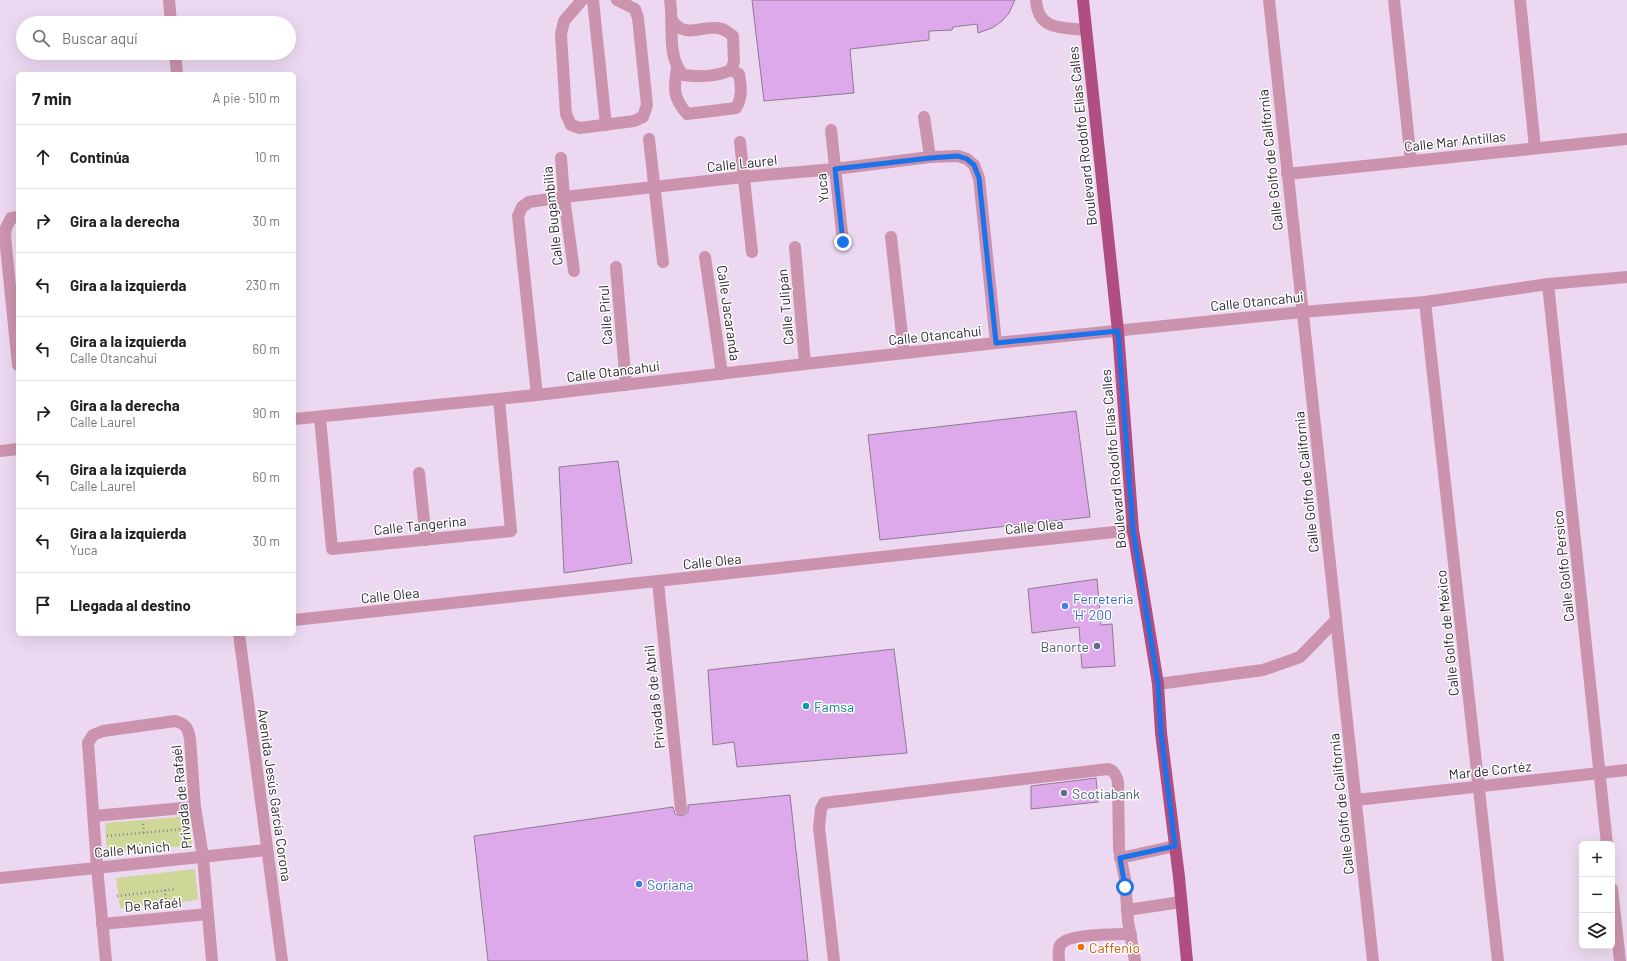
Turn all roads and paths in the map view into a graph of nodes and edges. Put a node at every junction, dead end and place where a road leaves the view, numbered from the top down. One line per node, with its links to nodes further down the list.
1 (169, 0): 10 (street)
2 (586, 0): 18 (street); 18 (street)
3 (617, 0): 18 (street)
4 (670, 0): 11 (street)
5 (1036, 0): 12 (street)
6 (1083, 0): 12 (main road, Boulevard Rodolfo Elías Calles)
7 (1269, 0): 28 (street, Calle Golfo de California)
8 (1394, 0): 26 (street)
9 (1520, 0): 23 (street)
10 (171, 16)
11 (672, 20): 14 (street); 15 (street)
12 (1086, 30): 45 (main road, Boulevard Rodolfo Elías Calles)
13 (176, 60): 16 (street)
14 (677, 68): 15 (street); 15 (street)
15 (730, 70)
16 (177, 72)
17 (924, 117): 25 (street)
18 (606, 125)
19 (831, 130): 27 (street, Yuca)
20 (649, 138): 30 (street)
21 (1627, 139): 23 (street, Calle Mar Antillas)
22 (740, 142): 29 (street)
23 (1535, 148): 26 (street, Calle Mar Antillas)
24 (561, 158): 31 (street, Calle Bugambilia)
25 (930, 158): 27 (street, Calle Laurel); 46 (street, Calle Laurel)
26 (1411, 161): 28 (street, Calle Mar Antillas)
27 (835, 169): 29 (street, Calle Laurel); 34 (street, Yuca)
28 (1287, 174): 44 (street, Calle Golfo de California)
29 (744, 177): 30 (street, Calle Laurel); 36 (street)
30 (654, 187): 31 (street, Calle Laurel); 38 (street)
31 (564, 197): 40 (street, Calle Bugambilia); 52 (street, Calle Laurel)
32 (14, 217): 47 (street)
33 (891, 237): 48 (street)
34 (843, 242)
35 (795, 248): 49 (street, Calle Tulipán)
36 (752, 252)
37 (705, 257): 50 (street, Calle Jacaranda)
38 (663, 262)
39 (616, 267): 51 (street, Calle Pirul)
40 (574, 271)
41 (1627, 277): 42 (street, Calle Otancahui)
42 (1548, 284): 43 (street, Calle Otancahui); 67 (street, Calle Golfo Pérsico)
43 (1425, 302): 44 (street, Calle Otancahui); 68 (street, Calle Golfo de México)
44 (1302, 312): 45 (street, Calle Otancahui); 63 (street, Calle Golfo de California)
45 (1118, 331): 46 (street, Calle Otancahui); 59 (main road, Boulevard Rodolfo Elías Calles)
46 (996, 343): 48 (street, Calle Otancahui)
47 (16, 345)
48 (904, 353): 49 (street, Calle Otancahui)
49 (805, 364): 50 (street, Calle Otancahui)
50 (722, 374): 51 (street, Calle Otancahui)
51 (626, 385): 52 (street, Calle Otancahui)
52 (537, 395): 53 (street, Calle Otancahui)
53 (499, 399): 54 (street, Calle Otancahui); 60 (street, Calle Tangerina)
54 (320, 418): 55 (street, Calle Otancahui); 60 (street, Calle Tangerina)
55 (296, 420)
56 (16, 449): 57 (street)
57 (0, 451)
58 (419, 473): 60 (street)
59 (1133, 530): 61 (street, Calle Olea); 65 (main road, Boulevard Rodolfo Elías Calles)
60 (426, 540)
61 (658, 582): 62 (street, Calle Olea); 71 (street, Privada 6 de Abril)
62 (296, 620)
63 (1336, 620): 65 (street); 69 (street, Calle Golfo de California)
64 (239, 636): 77 (street, Avenida Jesús García Corona)
65 (1158, 684): 76 (main road, Boulevard Rodolfo Elías Calles)
66 (1627, 770): 67 (street, Mar de Cortéz)
67 (1600, 773): 68 (street, Mar de Cortéz); 75 (street, Calle Golfo Pérsico)
68 (1480, 786): 69 (street, Mar de Cortéz); 100 (street, Calle Golfo de México)
69 (1356, 800): 99 (street, Calle Golfo de California)
70 (195, 807): 72 (street); 72 (street, Privada de Rafaél); 78 (street, Privada de Rafaél)
71 (681, 808)
72 (94, 816): 80 (street)
73 (192, 829): 74 (path)
74 (105, 836)
75 (1607, 841)
76 (1175, 846): 79 (street); 85 (main road, Boulevard Rodolfo Elías Calles)
77 (267, 850): 78 (street, Calle Múnich); 94 (street, Avenida Jesús García Corona)
78 (203, 857): 80 (street, Calle Múnich); 89 (street, Privada de Rafaél)
79 (1120, 858): 87 (street); 95 (street)
80 (97, 867): 81 (street, Calle Múnich); 90 (street)
81 (0, 878)
82 (176, 889): 83 (path)
83 (165, 890): 84 (path); 86 (path)
84 (117, 896)
85 (1181, 902): 87 (street); 98 (main road, Boulevard Rodolfo Elías Calles)
86 (166, 905)
87 (1127, 910): 91 (street)
88 (1615, 913): 101 (street)
89 (208, 914): 90 (street, De Rafaél); 93 (street, Privada de Rafaél)
90 (102, 924): 92 (street)
91 (1131, 934): 96 (street); 97 (street)
92 (106, 961)
93 (212, 961)
94 (282, 961)
95 (834, 961)
96 (1059, 961)
97 (1135, 961)
98 (1187, 961)
99 (1373, 961)
100 (1498, 961)
101 (1620, 961)

